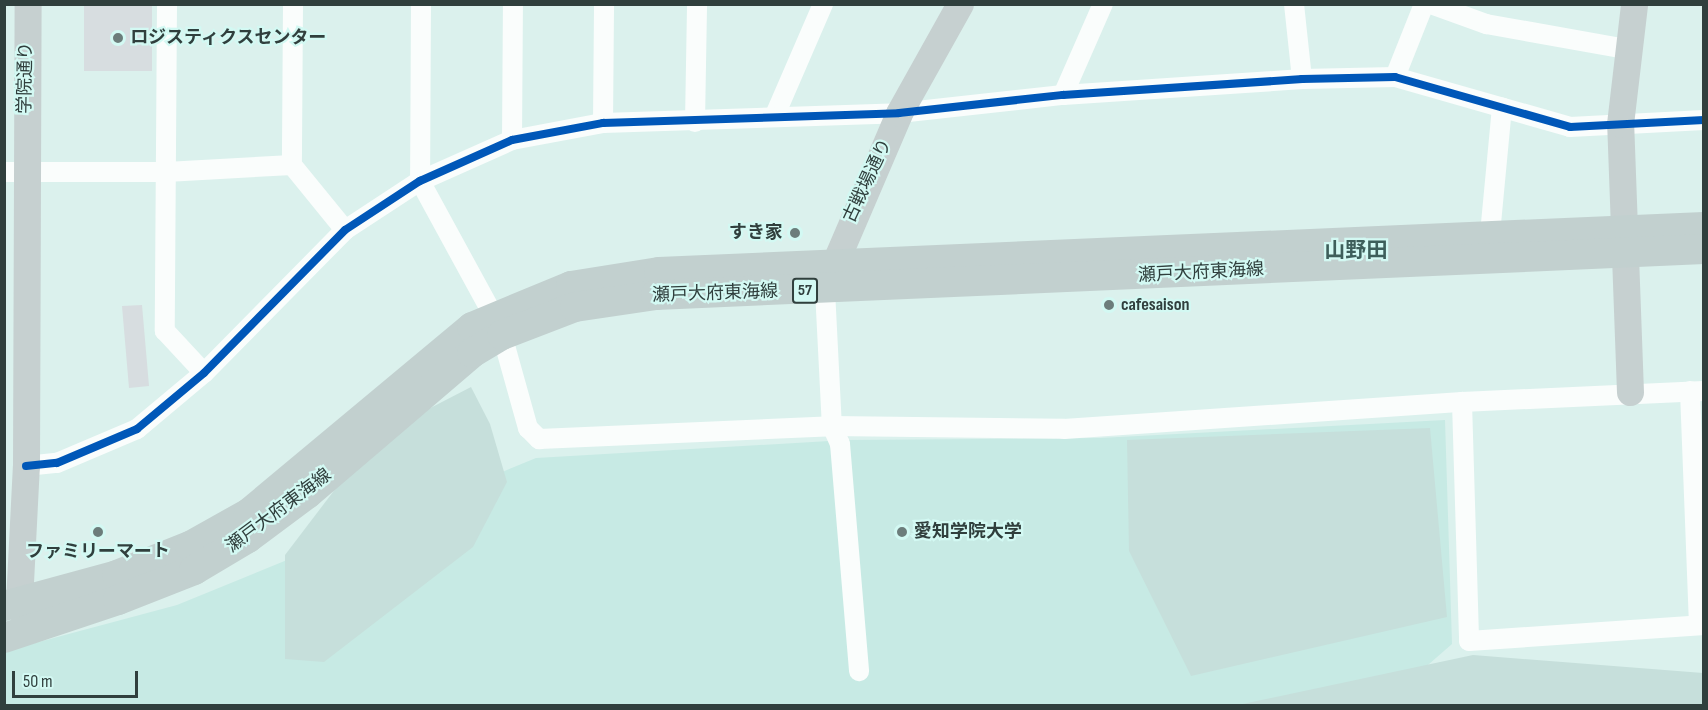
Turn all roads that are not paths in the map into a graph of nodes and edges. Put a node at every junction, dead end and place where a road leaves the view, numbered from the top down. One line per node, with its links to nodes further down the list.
1 (28, 4): 27 (street, 学院通り)
2 (167, 4): 29 (street)
3 (293, 4): 28 (street)
4 (421, 4): 30 (street)
5 (513, 4): 26 (street)
6 (604, 4): 24 (street)
7 (697, 4): 23 (street)
8 (823, 4): 21 (street)
9 (960, 4): 20 (street, 古戦場通り)
10 (1103, 4): 18 (street)
11 (1294, 4): 17 (street)
12 (1424, 4): 16 (street)
13 (1431, 4): 15 (street)
14 (1634, 4): 15 (street)
15 (1627, 49): 25 (street)
16 (1395, 77): 17 (street); 19 (street)
17 (1302, 79): 18 (street)
18 (1063, 94): 20 (street)
19 (1502, 108): 25 (street); 33 (street)
20 (899, 114): 21 (street); 36 (street, 古戦場通り)
21 (775, 115): 23 (street)
22 (1704, 120): 25 (street)
23 (695, 122): 24 (street)
24 (603, 123): 26 (street)
25 (1620, 124): 34 (street)
26 (512, 140): 30 (street)
27 (18, 165): 29 (street); 43 (street, 学院通り)
28 (292, 165): 29 (street); 32 (street)
29 (166, 172): 38 (street)
30 (420, 181): 32 (street); 37 (street)
31 (1704, 227): 34 (main road, 瀬戸大府東海線 / 57)
32 (345, 230): 38 (street)
33 (1490, 234): 34 (main road, 瀬戸大府東海線 / 57); 36 (main road, 瀬戸大府東海線 / 57)
34 (1627, 241): 35 (main road, 瀬戸大府東海線 / 57); 36 (main road, 瀬戸大府東海線 / 57); 40 (street)
35 (1704, 249)
36 (829, 278): 37 (main road, 瀬戸大府東海線 / 57); 42 (street)
37 (498, 325): 42 (street); 44 (main road, 瀬戸大府東海線 / 57); 46 (main road, 瀬戸大府東海線 / 57)
38 (204, 372): 43 (street)
39 (1697, 391): 40 (street); 45 (street)
40 (1630, 393): 41 (street)
41 (1462, 402): 42 (street); 45 (street)
42 (832, 426): 47 (street)
43 (26, 466): 44 (street, 学院通り)
44 (12, 604): 46 (street, 学院通り)
45 (1701, 625)
46 (16, 635)
47 (859, 671)

